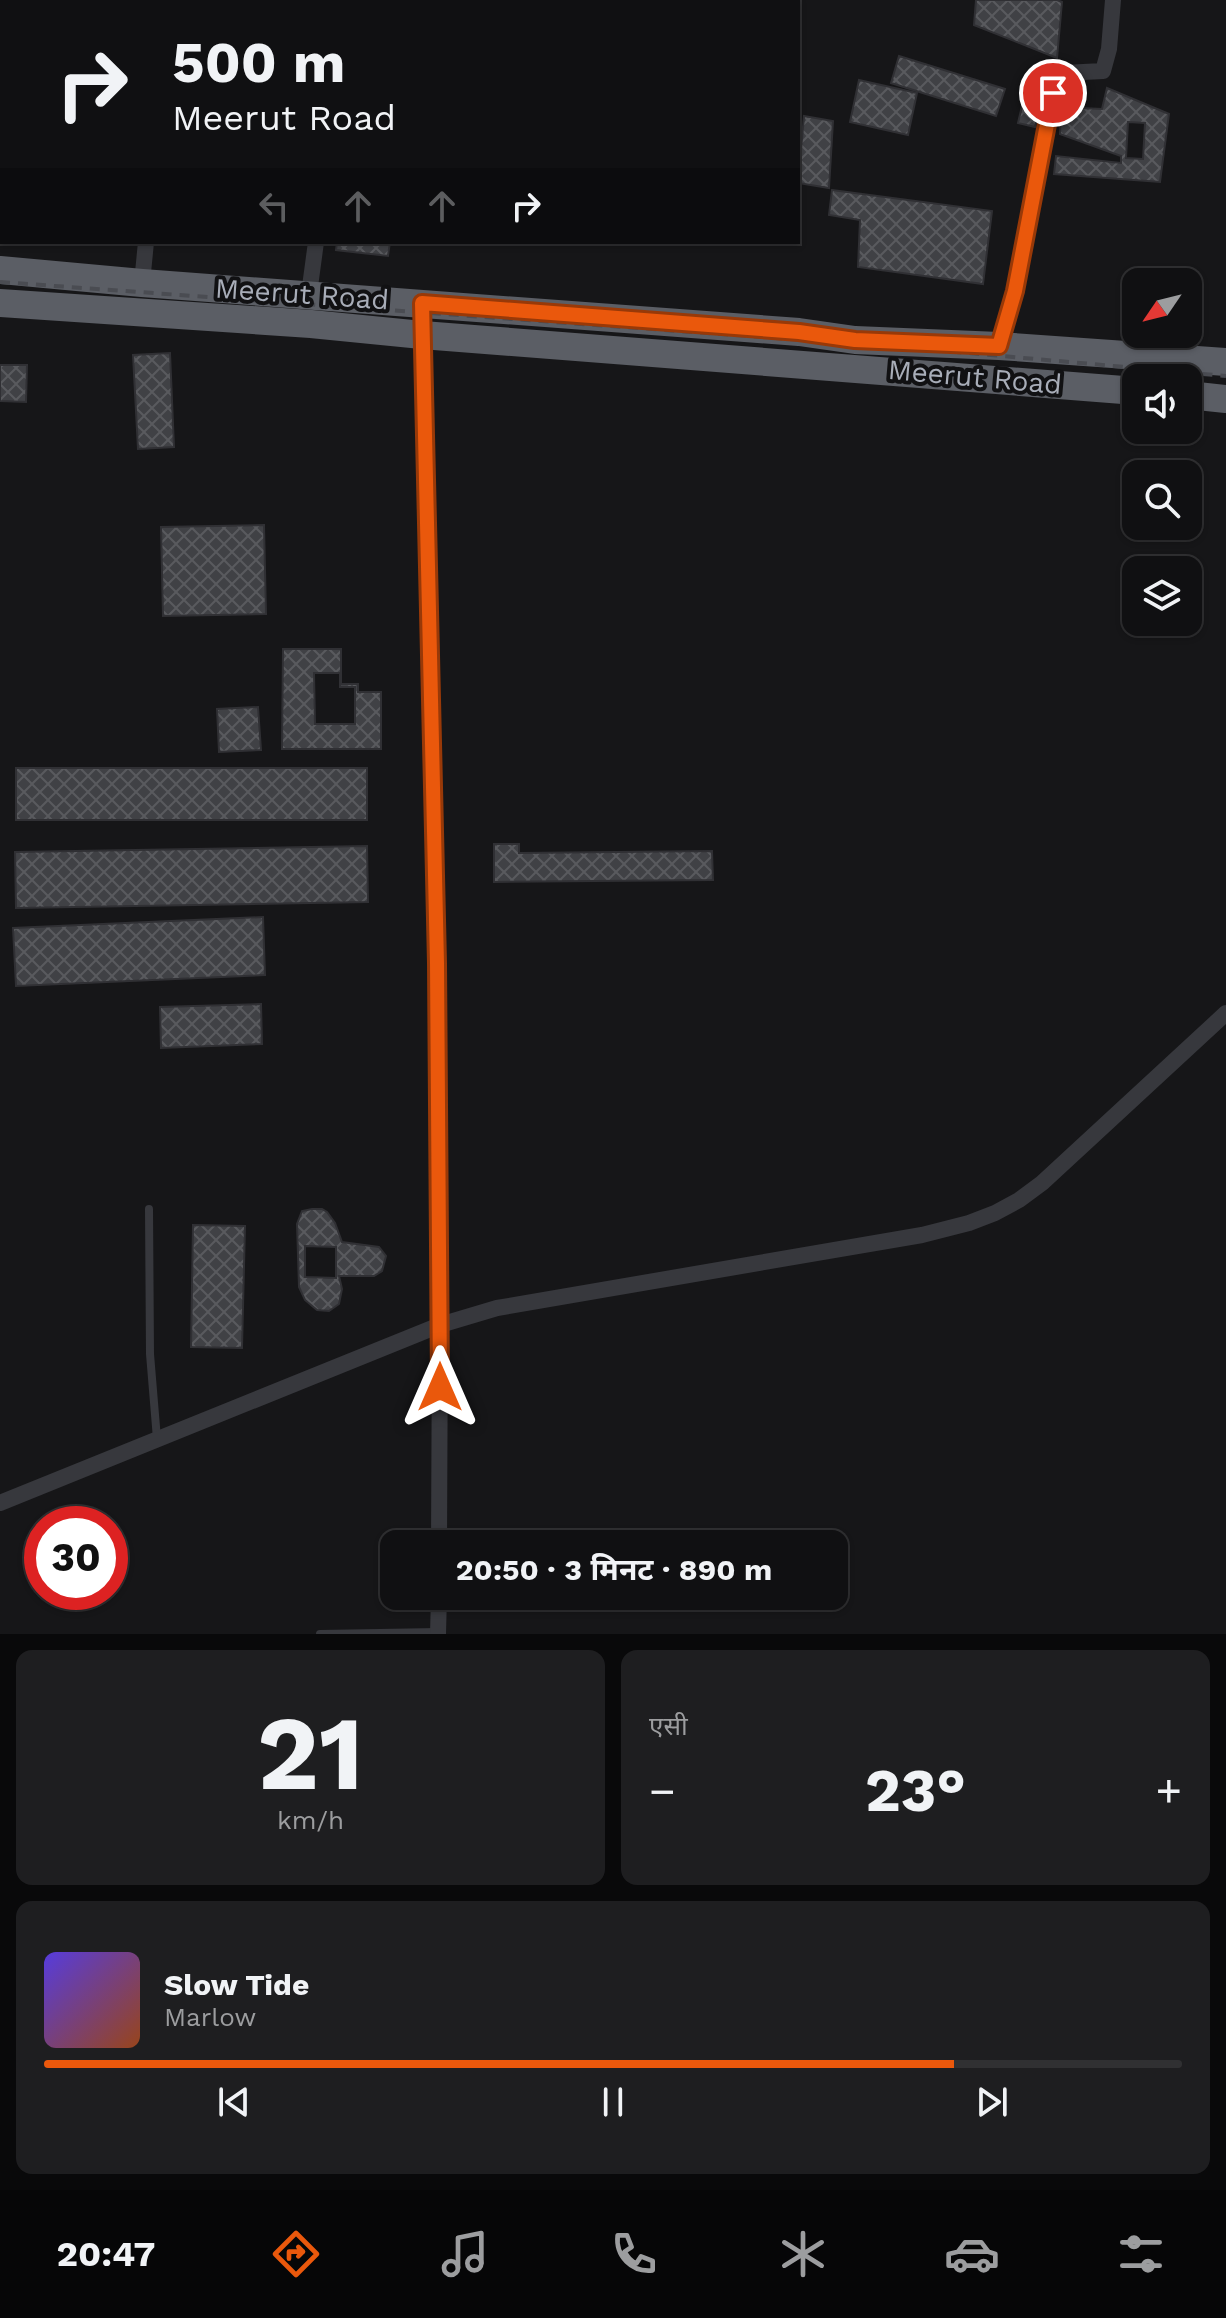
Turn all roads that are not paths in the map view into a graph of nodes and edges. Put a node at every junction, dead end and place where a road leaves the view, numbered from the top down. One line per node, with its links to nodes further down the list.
1 (1113, 0): 10 (street)
2 (146, 244): 5 (street)
3 (316, 244): 6 (street)
4 (0, 270): 5 (highway, Meerut Road)
5 (142, 283): 6 (highway, Meerut Road)
6 (309, 294): 8 (highway, Meerut Road)
7 (0, 303): 9 (highway, Meerut Road)
8 (422, 303): 9 (street); 10 (highway, Meerut Road)
9 (422, 335): 12 (highway, Meerut Road); 17 (street)
10 (999, 346): 11 (highway, Meerut Road)
11 (1226, 362)
12 (1122, 390)
13 (1202, 396): 14 (highway)
14 (1226, 399)
15 (1226, 1013): 17 (street)
16 (149, 1209): 18 (lane)
17 (440, 1325): 18 (street); 20 (street)
18 (157, 1439): 19 (street)
19 (0, 1503)
20 (439, 1530)
21 (439, 1610): 22 (street)
22 (438, 1633): 23 (lane)
23 (320, 1634)

